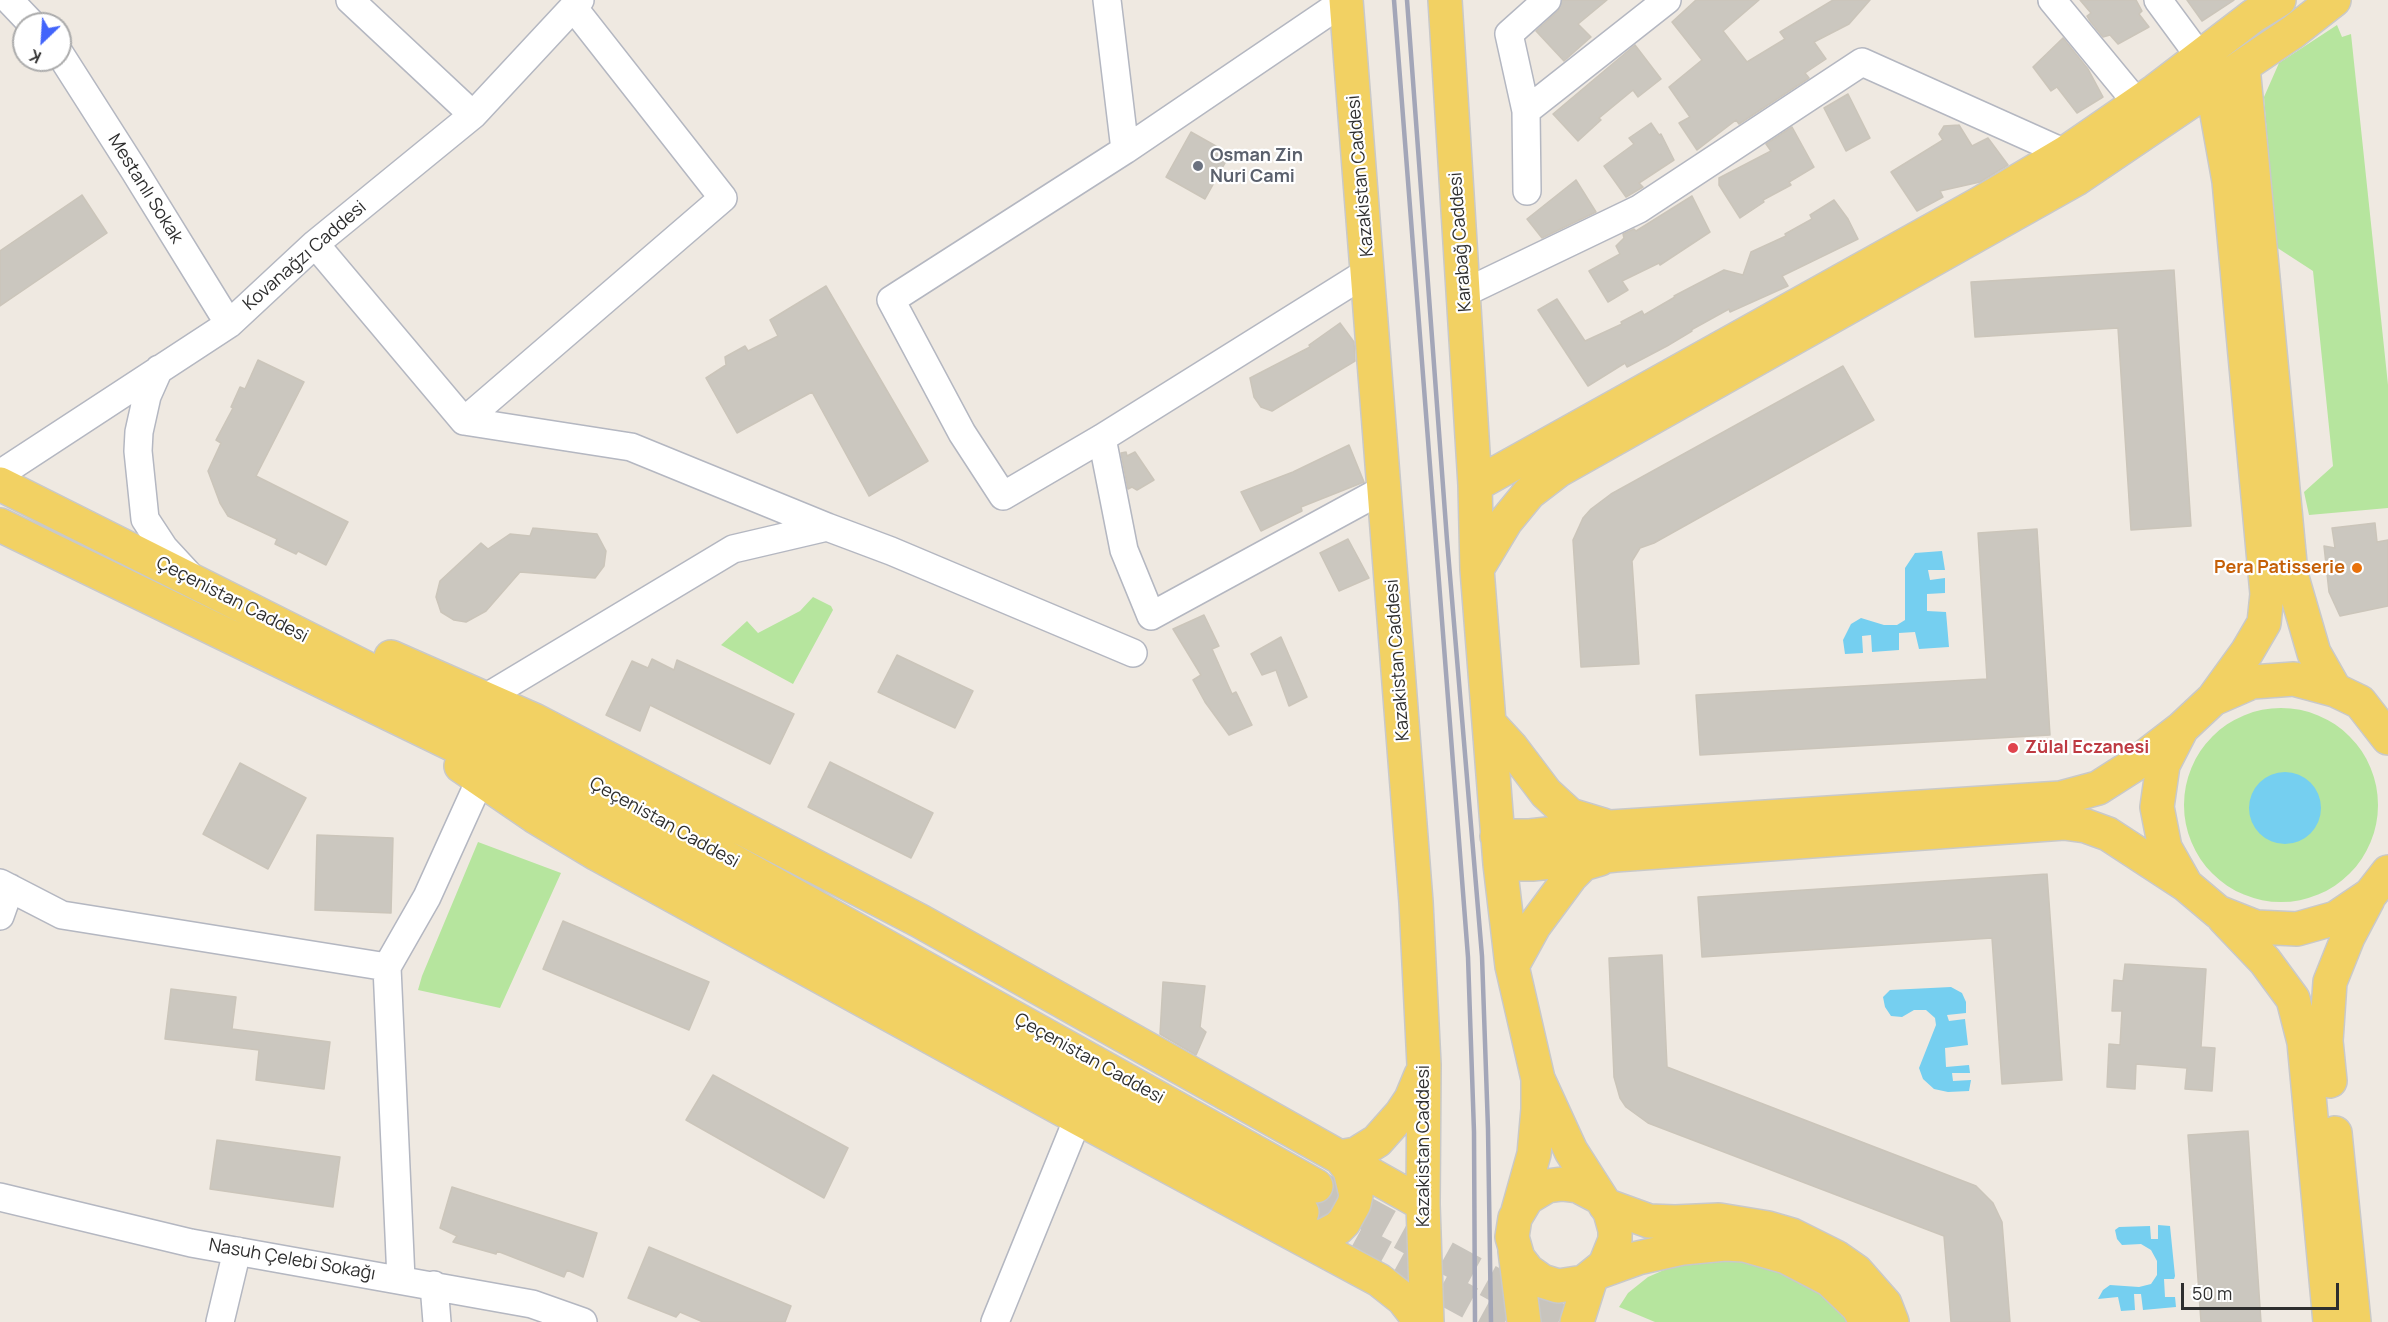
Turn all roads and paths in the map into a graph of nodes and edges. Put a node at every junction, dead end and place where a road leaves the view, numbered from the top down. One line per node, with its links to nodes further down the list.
1 (9, 0): 13 (street)
2 (350, 0): 20 (street)
3 (1107, 0): 21 (street)
4 (1346, 0): 21 (street); 25 (main road, Kazakistan Caddesi)
5 (1445, 0): 26 (main road, Karabağ Caddesi)
6 (1547, 0): 19 (street)
7 (1667, 0): 19 (street)
8 (2052, 0): 18 (street)
9 (2158, 0): 14 (street)
10 (2279, 0): 14 (main road)
11 (2334, 0): 15 (main road)
12 (576, 3): 20 (street, Kovanağzı Caddesi); 29 (street)
13 (20, 12)
14 (2200, 57): 17 (street); 18 (main road)
15 (2243, 66): 17 (main road); 42 (main road)
16 (71, 72): 27 (street, Mestanlı Sokak)
17 (2212, 86): 37 (main road); 41 (main road)
18 (2137, 103): 22 (main road)
19 (1526, 111): 23 (street)
20 (472, 115): 24 (street, Kovanağzı Caddesi)
21 (1125, 150): 30 (street)
22 (2065, 153): 26 (street); 33 (main road)
23 (1527, 191)
24 (315, 244): 27 (street, Kovanağzı Caddesi); 29 (street)
25 (1369, 271): 30 (street); 34 (main road, Kazakistan Caddesi)
26 (1464, 293): 33 (main road, Karabağ Caddesi)
27 (229, 324): 28 (street, Kovanağzı Caddesi)
28 (159, 369): 31 (street, Kovanağzı Caddesi); 38 (street)
29 (464, 421): 36 (street)
30 (1102, 438): 34 (street)
31 (0, 474)
32 (0, 484): 38 (main road, Çeçenistan Caddesi)
33 (1475, 485): 37 (main road, Karabağ Caddesi)
34 (1384, 489): 58 (main road, Kazakistan Caddesi)
35 (0, 525): 43 (main road, Çeçenistan Caddesi)
36 (827, 527): 39 (street); 40 (street)
37 (1477, 568): 44 (main road, Karabağ Caddesi)
38 (195, 581): 40 (main road); 66 (main road, Çeçenistan Caddesi)
39 (1133, 653)
40 (484, 698): 61 (main road)
41 (2213, 699): 42 (main road); 45 (main road)
42 (2361, 699): 46 (main road)
43 (402, 722): 47 (main road); 66 (main road, Çeçenistan Caddesi)
44 (1490, 723): 49 (main road); 50 (main road, Karabağ Caddesi)
45 (2182, 728): 48 (main road); 52 (main road)
46 (2388, 738)
47 (480, 780): 57 (street); 60 (main road)
48 (1700, 835): 49 (main road); 52 (main road)
49 (1613, 841): 50 (main road); 56 (main road)
50 (1498, 850): 56 (main road, Karabağ Caddesi)
51 (2379, 884): 54 (main road); 85 (main road)
52 (2186, 885): 54 (main road)
53 (5, 886): 55 (street); 57 (street)
54 (2218, 912): 84 (main road)
55 (0, 916)
56 (1512, 966): 59 (main road, Karabağ Caddesi)
57 (387, 967): 71 (street)
58 (1424, 1065): 61 (main road); 64 (main road, Kazakistan Caddesi)
59 (1538, 1079): 63 (main road); 65 (main road)
60 (1078, 1118): 66 (main road); 77 (street)
61 (1340, 1156): 64 (main road); 66 (main road)
62 (0, 1197): 68 (street, Nasuh Çelebi Sokağı)
63 (1602, 1201): 65 (main road); 70 (main road); 83 (main road)
64 (1423, 1204): 69 (main road, Kazakistan Caddesi)
65 (1518, 1211): 67 (main road)
66 (1306, 1212): 72 (main road)
67 (1515, 1250): 70 (main road); 80 (main road)
68 (237, 1251): 71 (street, Nasuh Çelebi Sokağı); 74 (street)
69 (1425, 1260): 72 (main road); 79 (main road, Kazakistan Caddesi)
70 (1595, 1275): 81 (main road); 82 (main road)
71 (401, 1279): 73 (street, Nasuh Çelebi Sokağı)
72 (1379, 1280): 78 (main road)
73 (434, 1285): 75 (street); 76 (street, Nasuh Çelebi Sokağı)
74 (219, 1322)
75 (437, 1322)
76 (583, 1322)
77 (995, 1322)
78 (1420, 1322)
79 (1427, 1322)
80 (1524, 1322)
81 (1577, 1322)
82 (1866, 1322)
83 (1892, 1322)
84 (2330, 1322)
85 (2354, 1322)

